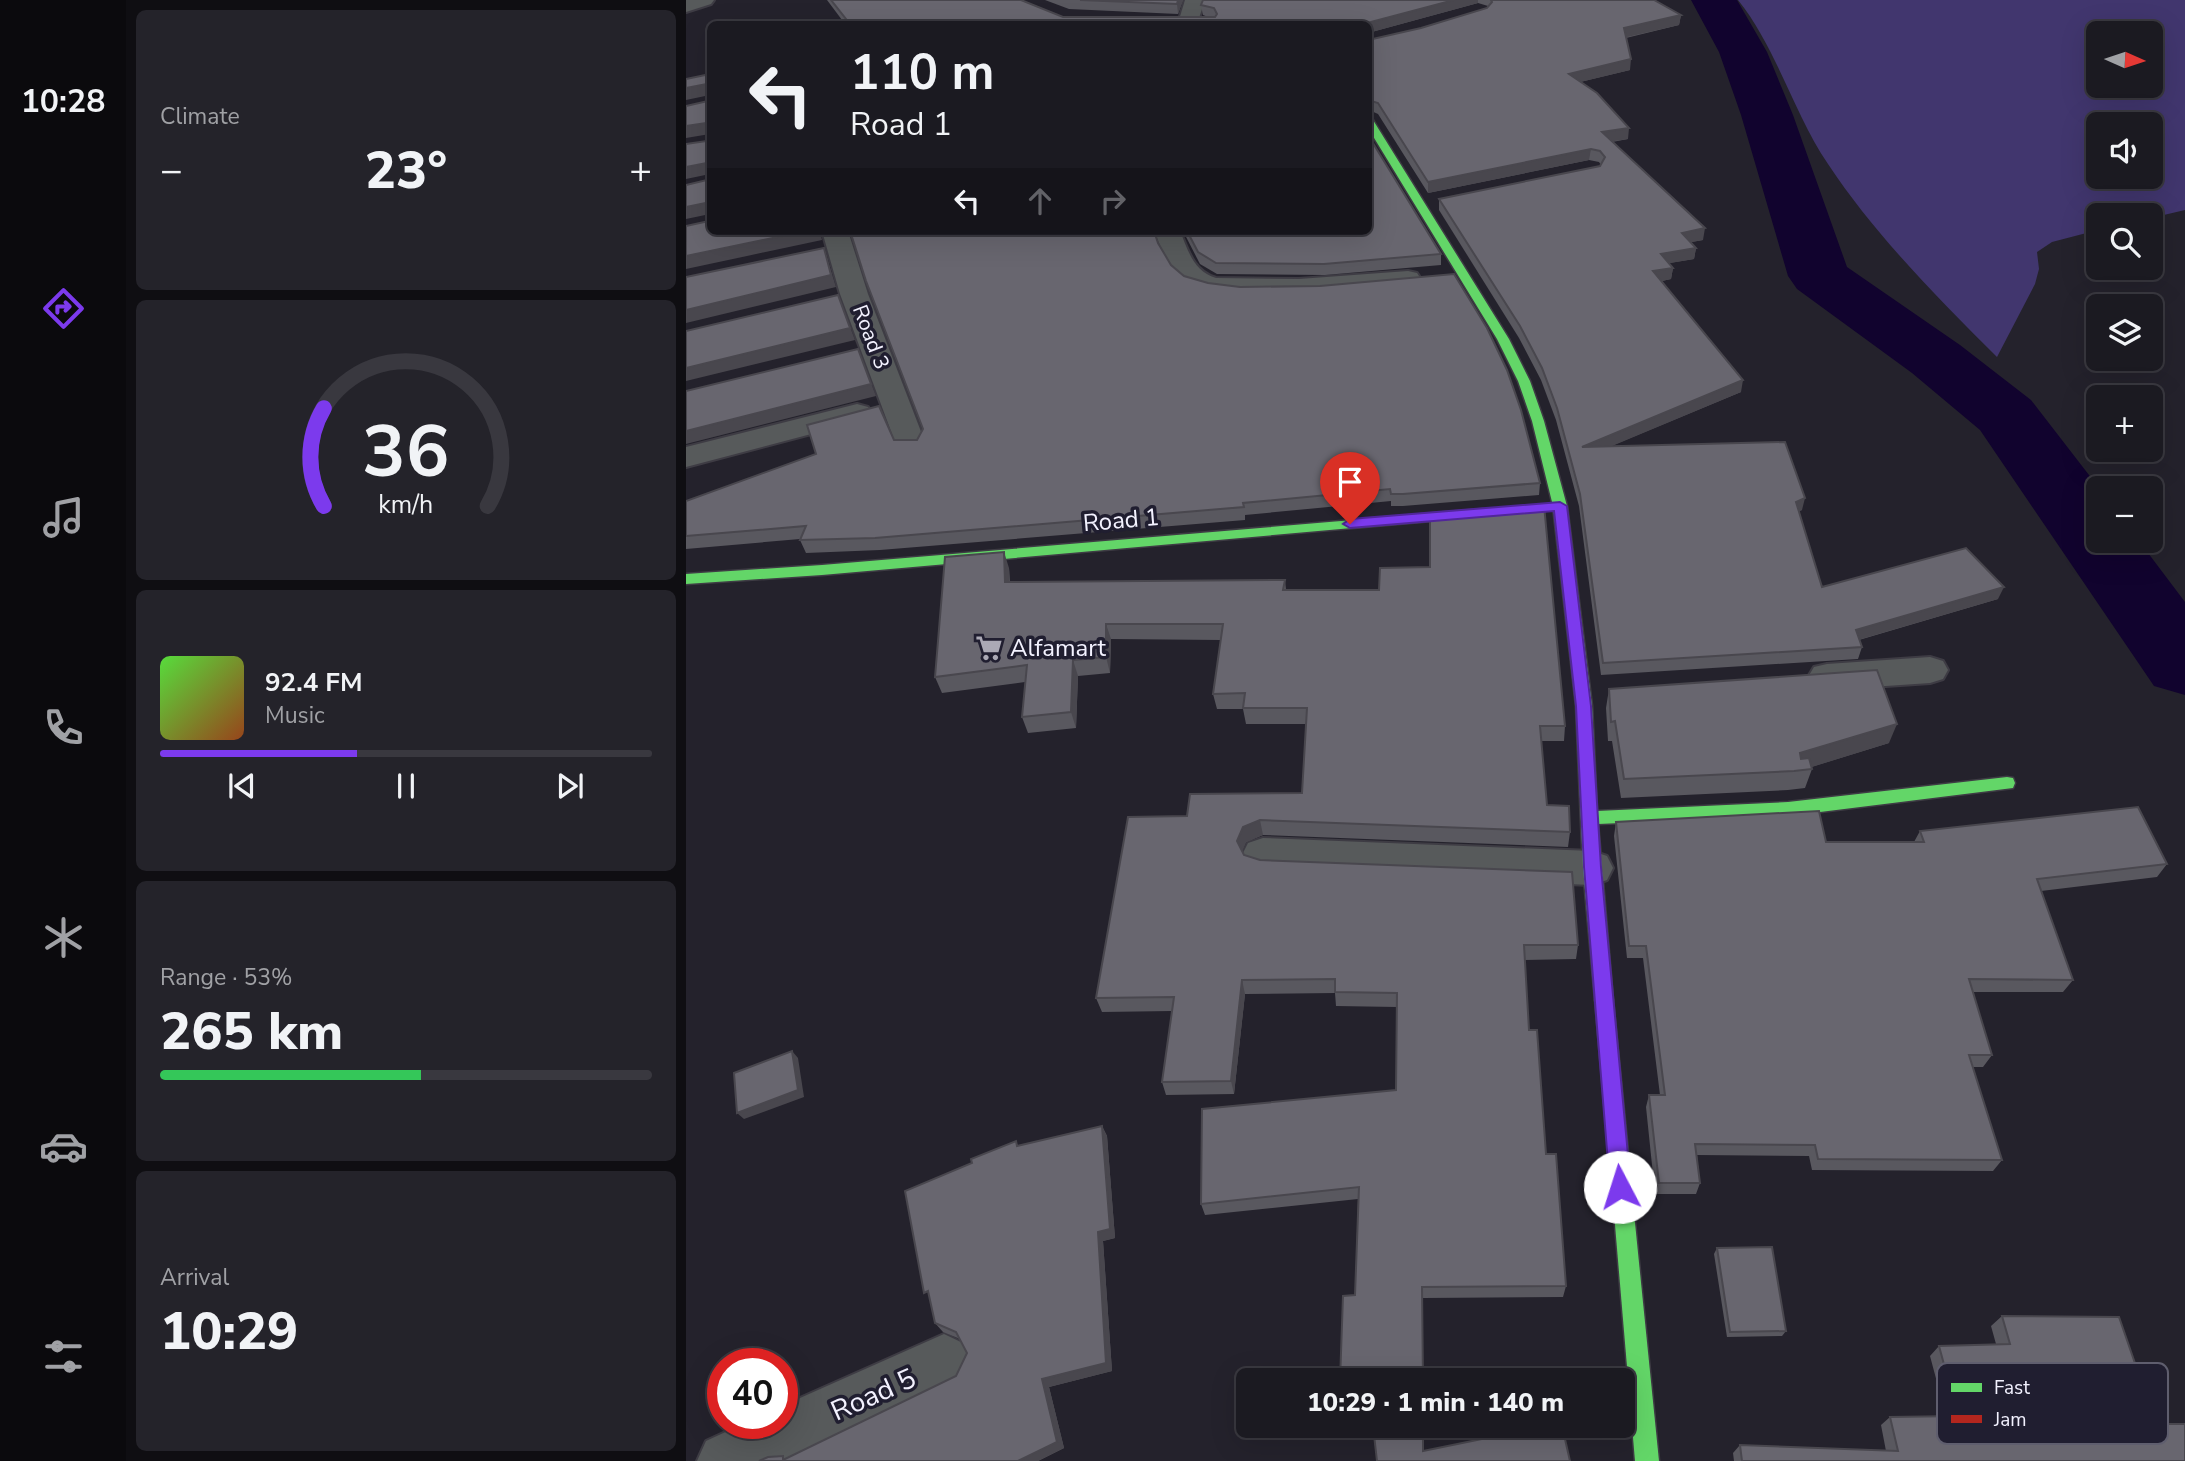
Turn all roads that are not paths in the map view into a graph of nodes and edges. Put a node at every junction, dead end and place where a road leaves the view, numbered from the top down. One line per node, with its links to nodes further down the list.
1 (704, 0): 3 (street)
2 (1195, 0): 4 (street)
3 (686, 6)
4 (1190, 21)
5 (1372, 126): 7 (street)
6 (1446, 199): 7 (street)
7 (1420, 204): 10 (street)
8 (1169, 235): 10 (street)
9 (831, 243): 11 (street, Road 3)
10 (1463, 274): 19 (street)
11 (896, 404): 12 (street, Road 3); 13 (street)
12 (910, 442)
13 (686, 457)
14 (1506, 511): 15 (street, Road 1)
15 (686, 579)
16 (1930, 670): 17 (street)
17 (1791, 679)
18 (2007, 783): 19 (street)
19 (1589, 818): 21 (street)
20 (1263, 855): 21 (street)
21 (1592, 867): 24 (street)
22 (944, 1362): 23 (street, Road 5)
23 (726, 1461)
24 (1647, 1461)

